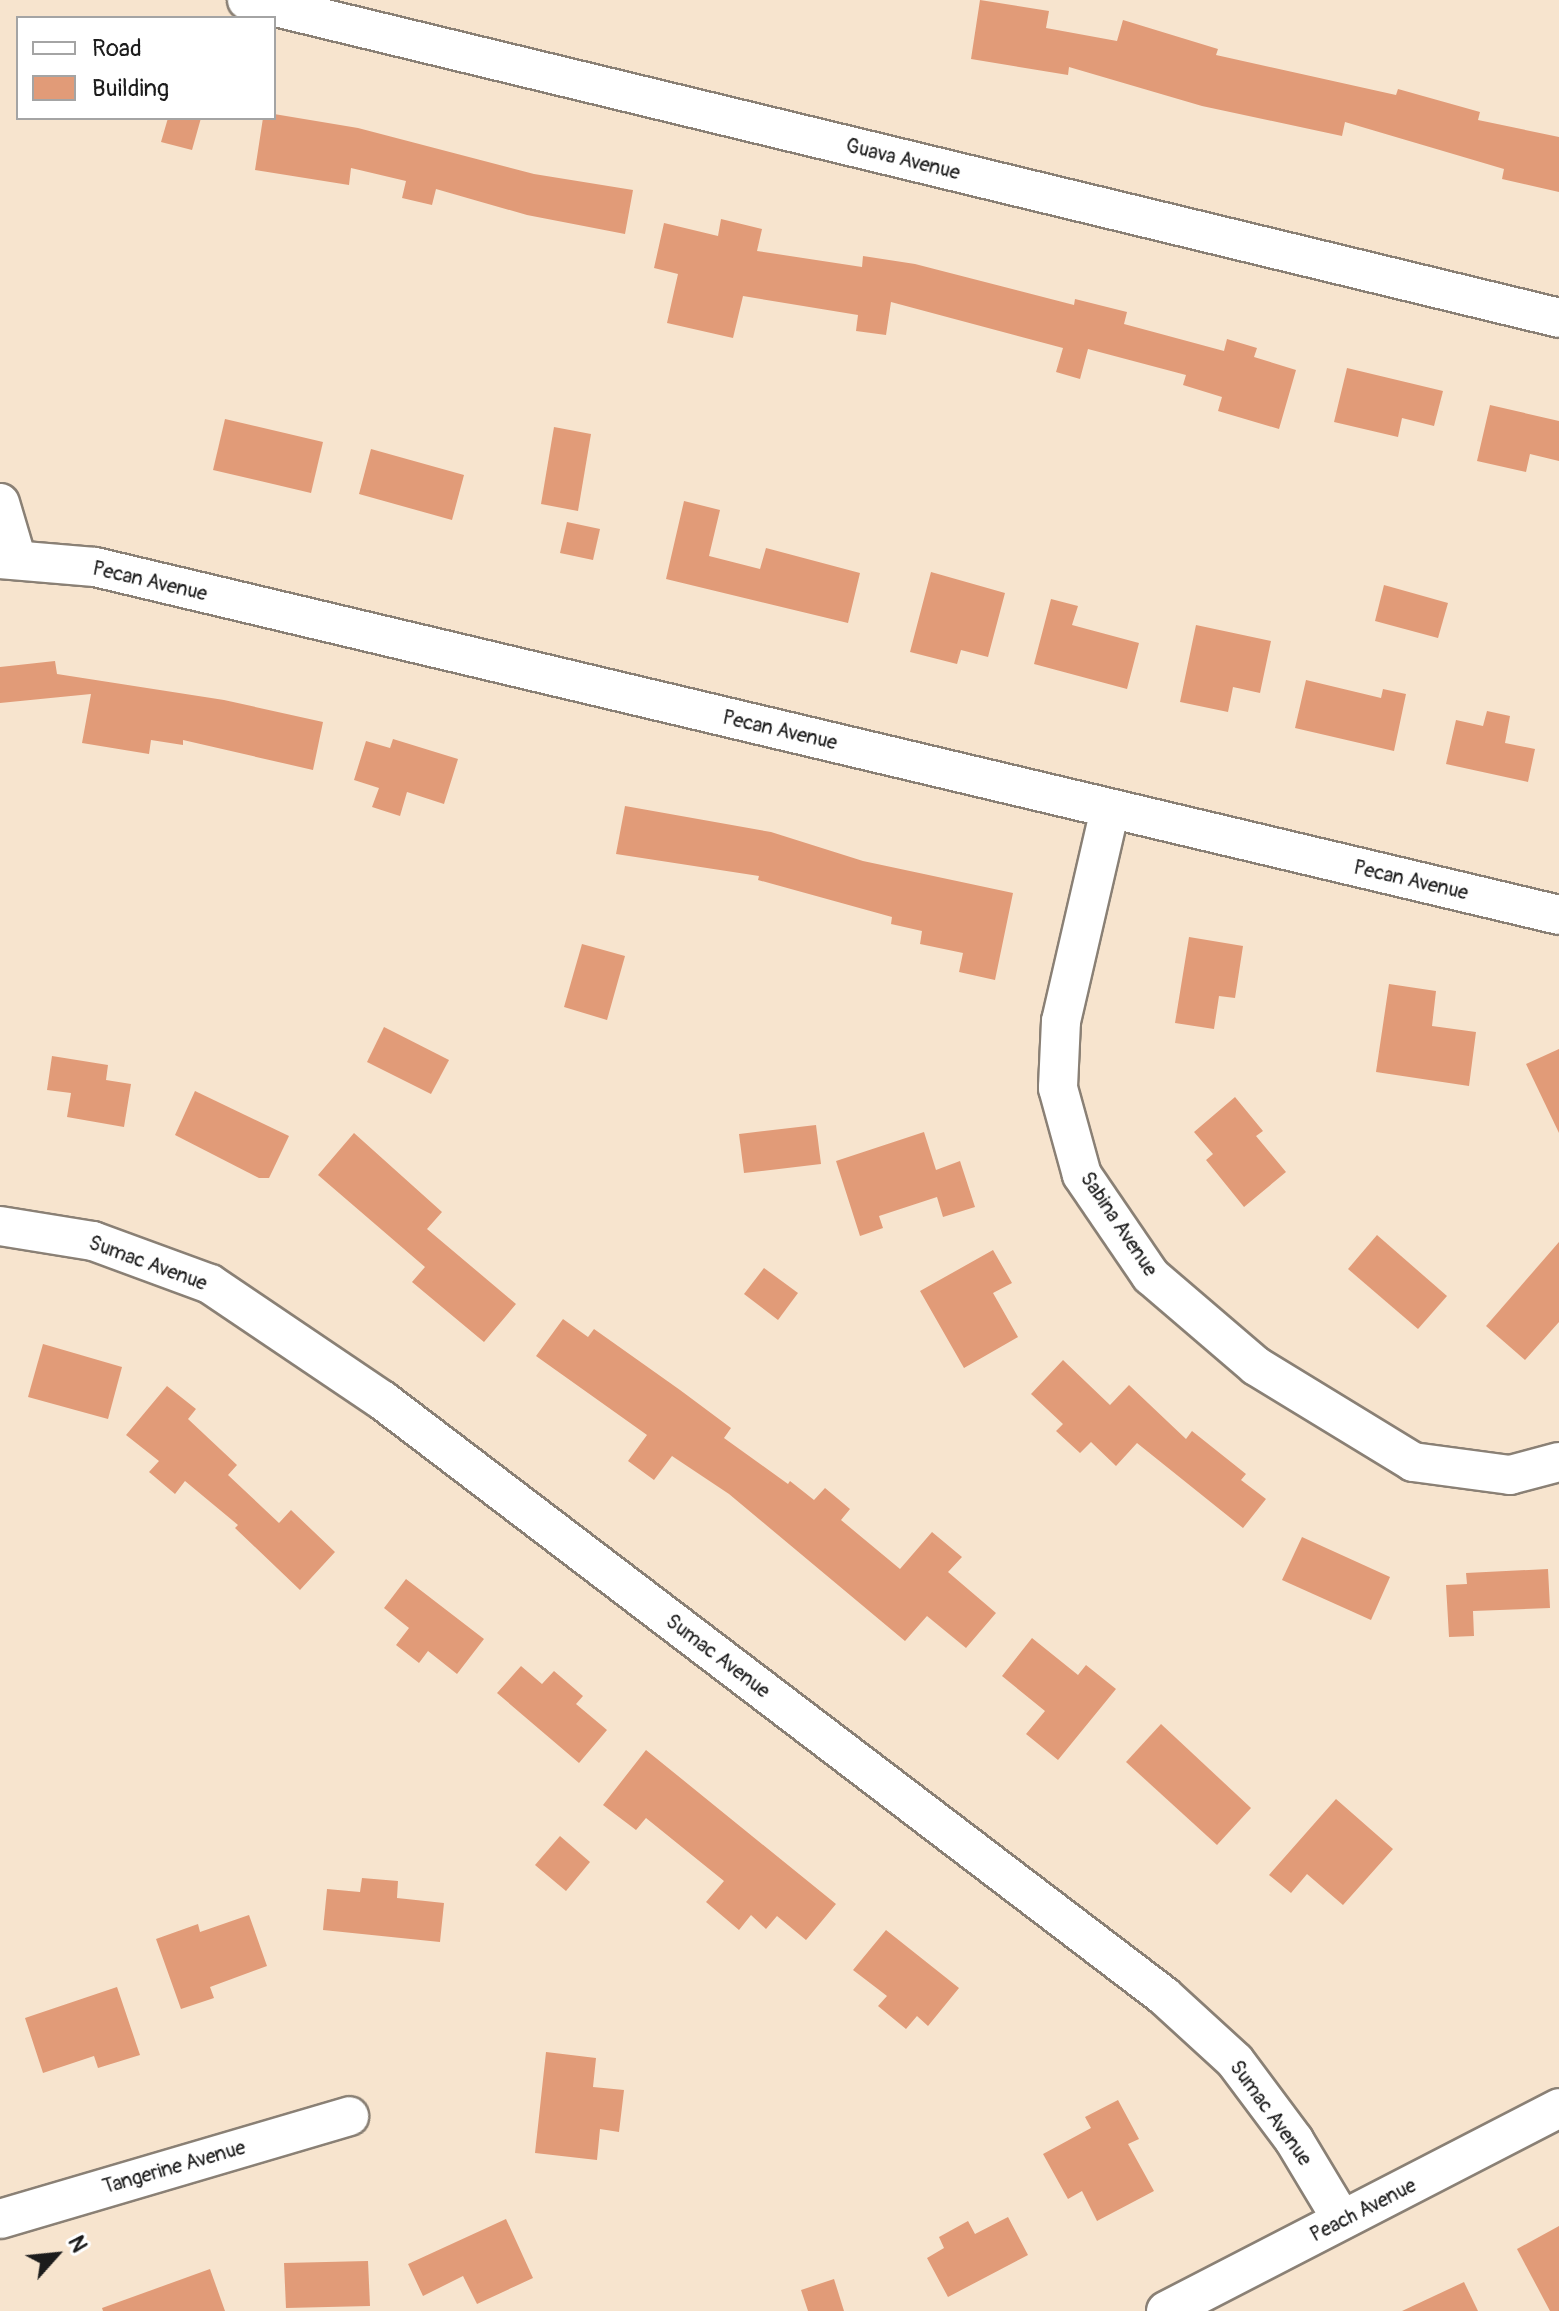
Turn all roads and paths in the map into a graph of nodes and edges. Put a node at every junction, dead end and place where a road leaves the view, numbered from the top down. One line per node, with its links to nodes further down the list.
1 (247, 0): 2 (street, Guava Avenue)
2 (1559, 318)
3 (0, 503): 4 (street)
4 (8, 558): 5 (street, Pecan Avenue)
5 (1110, 809): 6 (street, Pecan Avenue); 8 (street, Sabina Avenue)
6 (1559, 915)
7 (0, 1226): 12 (street, Sumac Avenue)
8 (1559, 1462)
9 (1559, 2108): 12 (street, Peach Avenue)
10 (349, 2116): 11 (street, Tangerine Avenue)
11 (0, 2219)
12 (1342, 2220): 13 (street, Peach Avenue)
13 (1166, 2311)

